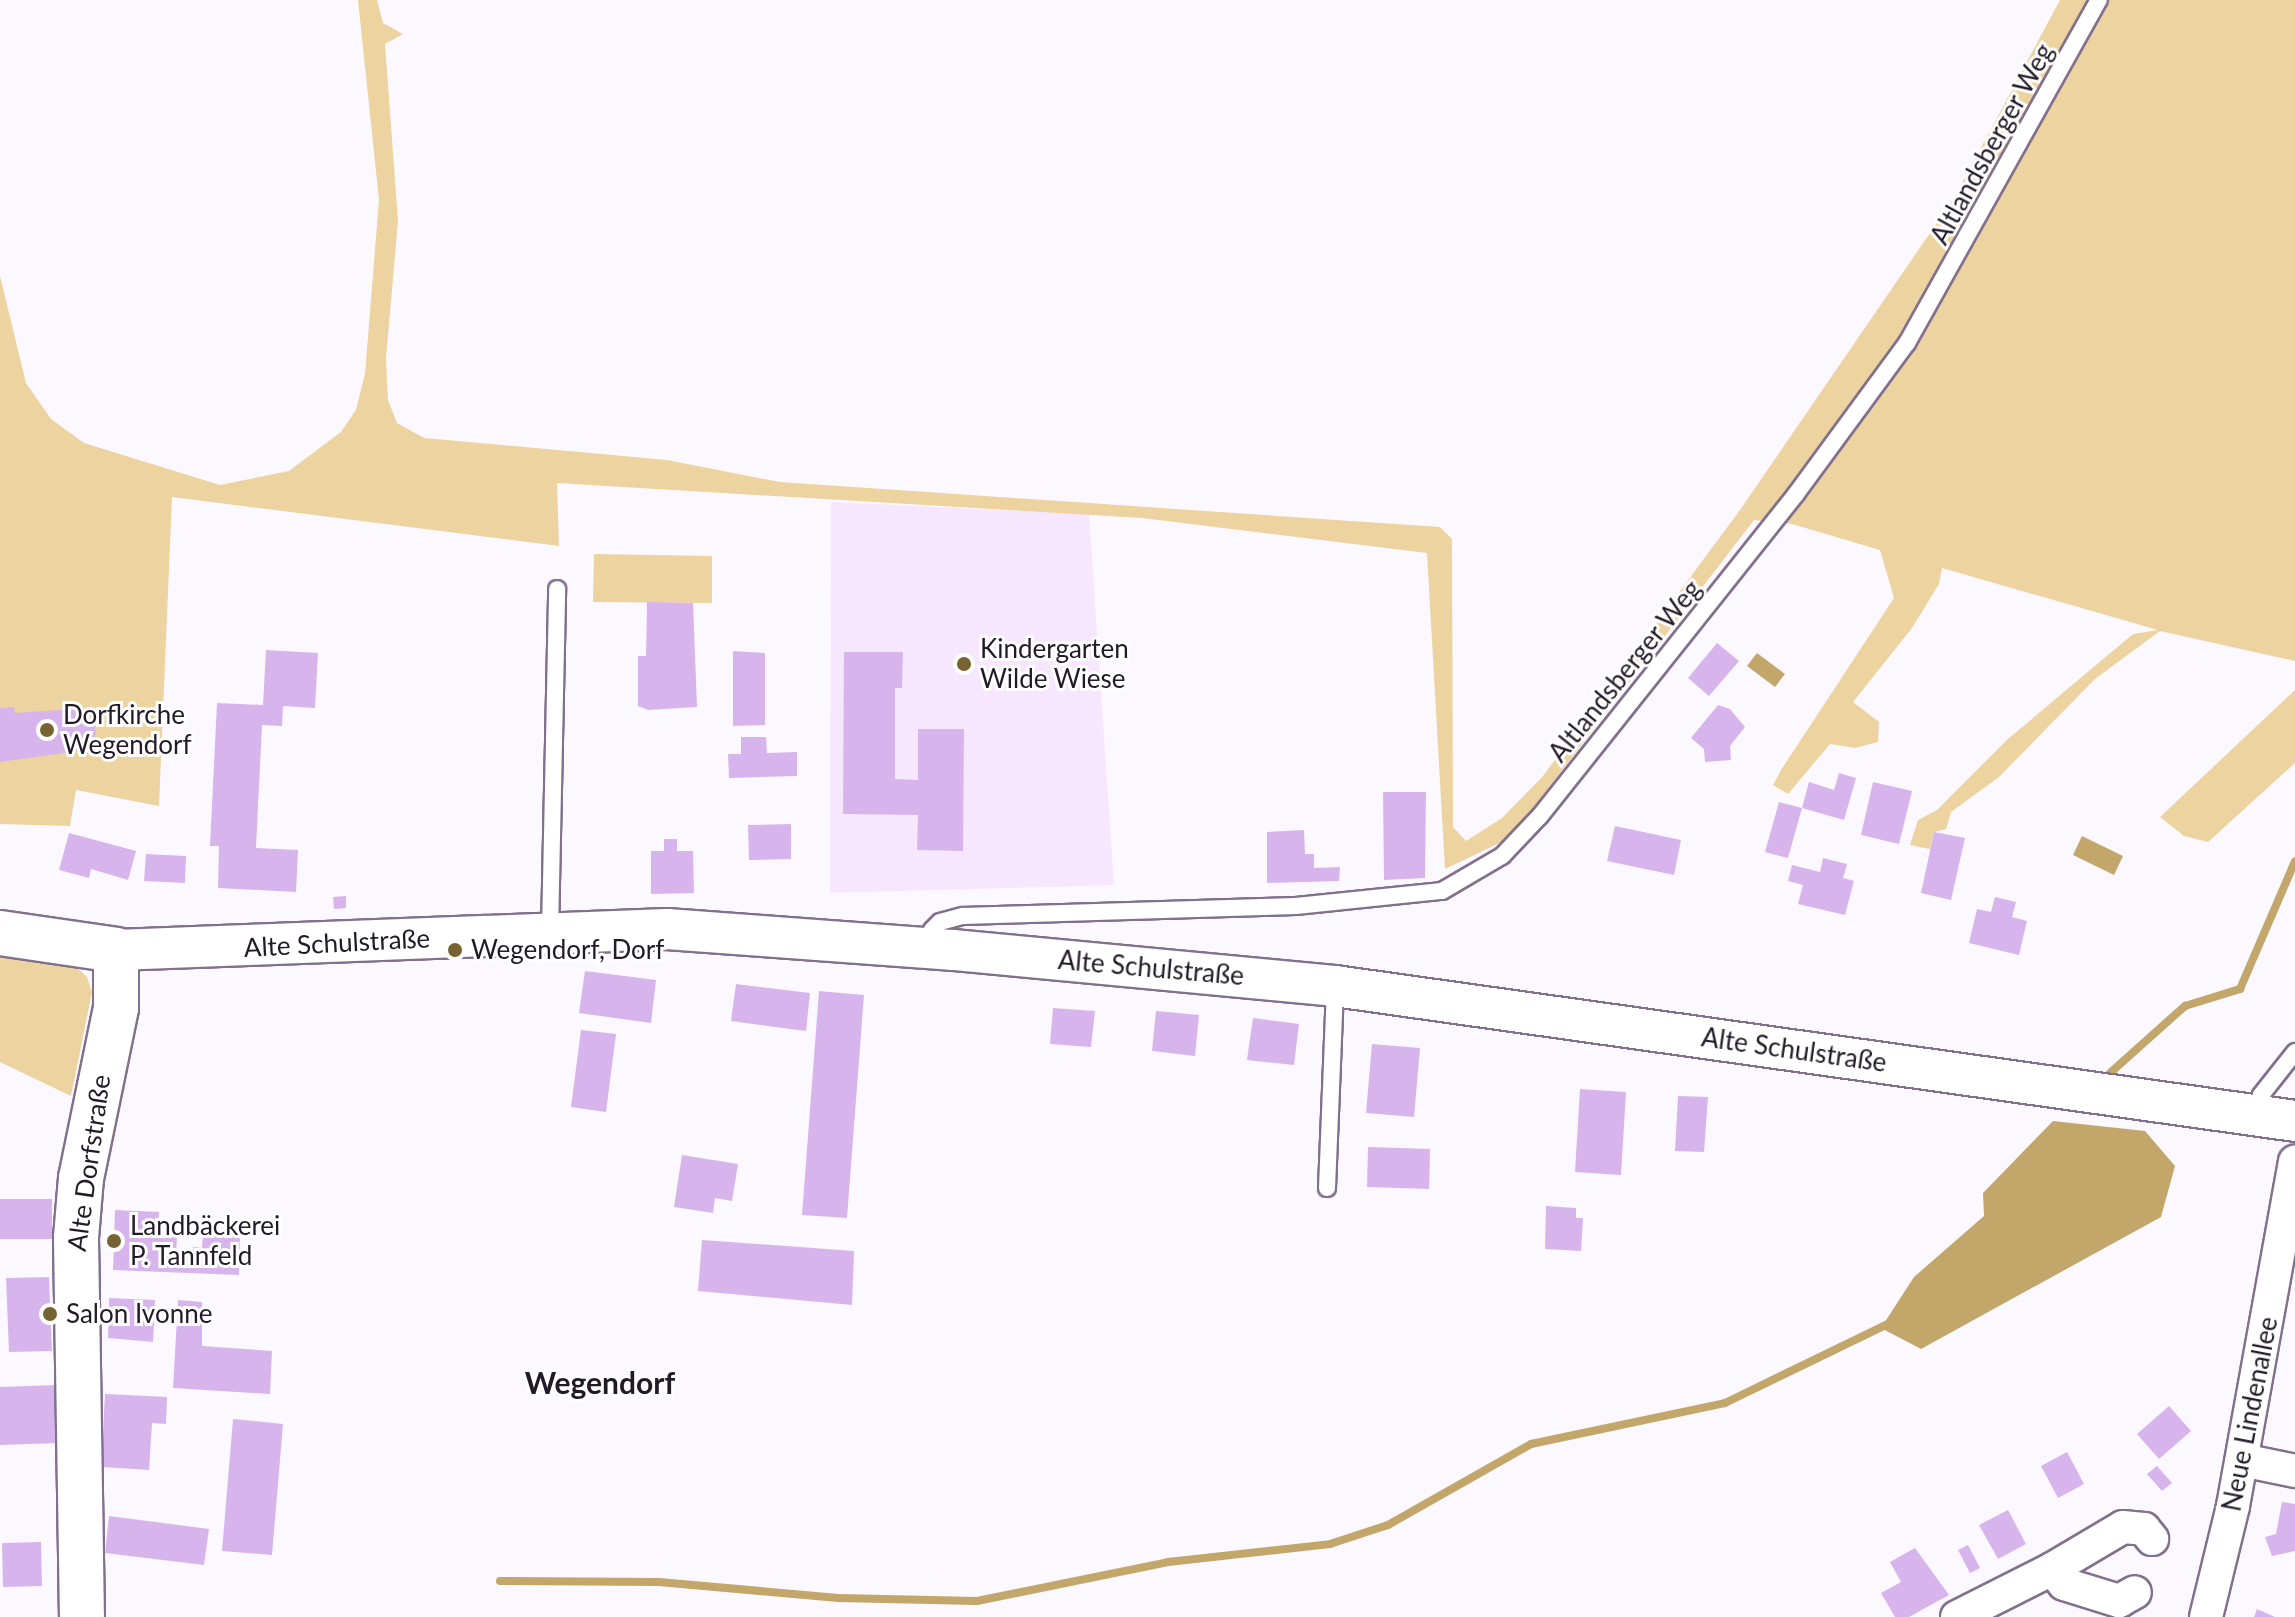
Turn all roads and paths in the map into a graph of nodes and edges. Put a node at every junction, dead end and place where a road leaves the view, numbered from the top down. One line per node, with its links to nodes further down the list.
1 (2099, 0): 5 (lane, Altlandsberger Weg)
2 (557, 589): 3 (lane)
3 (550, 932): 5 (street, Alte Schulstraße); 6 (street, Alte Schulstraße)
4 (0, 933): 6 (main road, Alte Schulstraße)
5 (929, 949): 7 (street, Alte Schulstraße)
6 (116, 950): 17 (main road, Alte Dorfstraße)
7 (1335, 986): 9 (street, Alte Schulstraße); 11 (lane)
8 (2295, 1052): 9 (lane)
9 (2276, 1118)
10 (2295, 1162): 12 (street, Neue Lindenallee)
11 (1327, 1188)
12 (2242, 1460): 13 (street); 19 (street, Neue Lindenallee)
13 (2295, 1471)
14 (2152, 1539): 15 (street)
15 (2052, 1569): 16 (street); 18 (street)
16 (2135, 1592)
17 (82, 1617)
18 (1957, 1617)
19 (2206, 1617)

